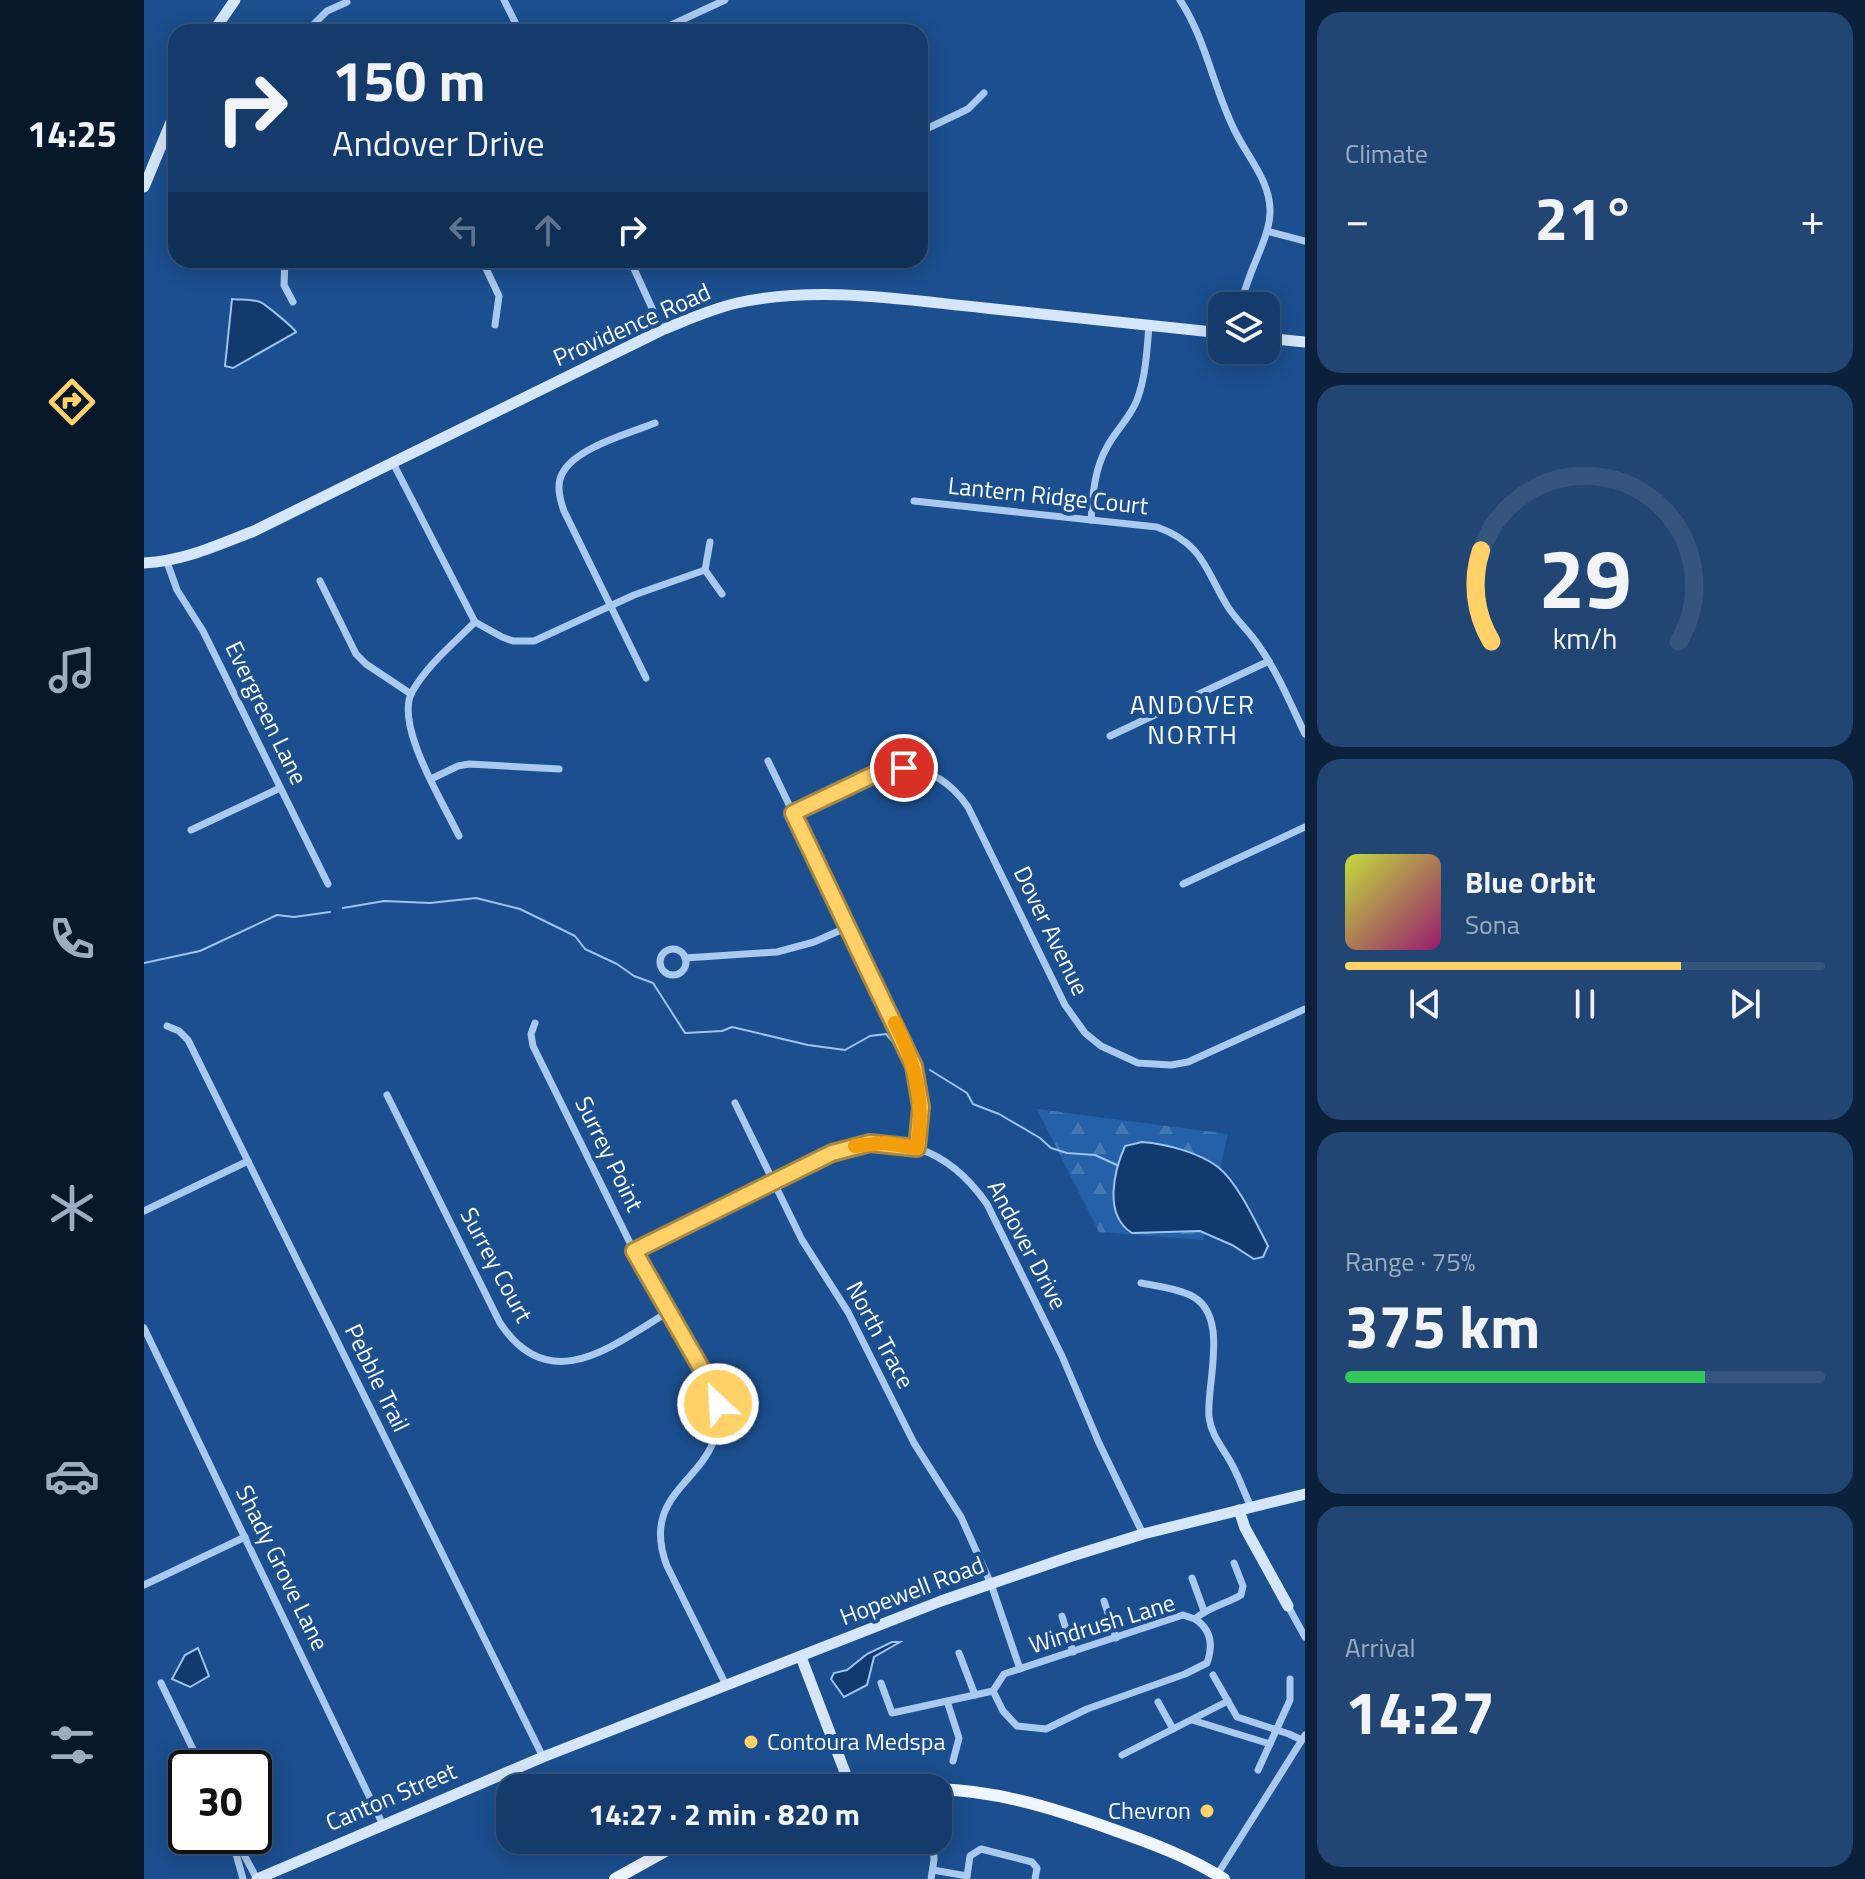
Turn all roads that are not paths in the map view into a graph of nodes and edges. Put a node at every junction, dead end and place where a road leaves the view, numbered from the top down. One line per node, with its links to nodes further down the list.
1 (235, 0): 6 (street)
2 (504, 0): 8 (street)
3 (725, 0): 9 (street)
4 (1180, 0): 14 (street)
5 (347, 2): 7 (street)
6 (218, 24)
7 (314, 24)
8 (516, 24)
9 (675, 24)
10 (984, 93): 11 (street)
11 (928, 128)
12 (168, 129): 13 (street)
13 (144, 187)
14 (1267, 231): 15 (street); 19 (street)
15 (1305, 241)
16 (285, 268): 20 (street)
17 (486, 268): 21 (street)
18 (634, 268): 23 (street)
19 (1245, 292)
20 (293, 302)
21 (495, 325)
22 (1149, 325): 23 (street, Providence Road); 24 (street, Providence Road); 30 (street)
23 (662, 330): 28 (street, Providence Road)
24 (1208, 331)
25 (1280, 339): 26 (street)
26 (1305, 342)
27 (655, 423): 37 (street)
28 (393, 463): 32 (street, Providence Road); 38 (street)
29 (914, 501): 30 (street, Lantern Ridge Court)
30 (1091, 520): 39 (street, Lantern Ridge Court)
31 (710, 542): 34 (street)
32 (167, 562): 33 (street, Providence Road); 47 (street, Evergreen Lane)
33 (144, 563)
34 (705, 570): 36 (street); 37 (street)
35 (320, 581): 41 (street)
36 (722, 594)
37 (611, 606): 38 (street); 40 (street)
38 (475, 622): 41 (street)
39 (1269, 661): 42 (street, Lantern Ridge Court); 43 (street)
40 (646, 678)
41 (411, 694): 46 (street)
42 (1305, 734)
43 (1110, 736)
44 (768, 761): 48 (street)
45 (559, 769): 46 (street)
46 (431, 779): 51 (street)
47 (280, 788): 50 (street); 52 (street, Evergreen Lane)
48 (793, 813): 54 (street); 56 (street, Dover Avenue)
49 (1305, 827): 53 (street)
50 (191, 830)
51 (459, 836)
52 (328, 884)
53 (1183, 884)
54 (848, 927): 55 (street); 61 (street)
55 (685, 958)
56 (1305, 1009)
57 (535, 1023): 65 (street, Surrey Point)
58 (167, 1026): 62 (street, Pebble Trail)
59 (387, 1095): 67 (street, Surrey Court)
60 (735, 1103): 63 (street, North Trace)
61 (917, 1148): 63 (street, Andover Drive); 71 (street, Andover Drive)
62 (248, 1161): 64 (street); 105 (street, Pebble Trail)
63 (773, 1182): 65 (street, Andover Drive); 75 (street, North Trace)
64 (144, 1211)
65 (634, 1251): 67 (street, Surrey Point)
66 (1141, 1283): 70 (street)
67 (668, 1312): 92 (street, Surrey Point)
68 (144, 1328): 72 (street, Shady Grove Lane)
69 (1305, 1494): 70 (street, Hopewell Road)
70 (1245, 1508): 71 (street, Hopewell Road); 78 (street)
71 (1143, 1534): 75 (street, Hopewell Road)
72 (245, 1537): 76 (street); 110 (street, Shady Grove Lane)
73 (1234, 1563): 79 (street, Windrush Lane)
74 (1192, 1578): 79 (street)
75 (991, 1584): 86 (street, Hopewell Road); 87 (street, Windrush Lane)
76 (144, 1585)
77 (1104, 1601): 83 (street)
78 (1288, 1606): 82 (street)
79 (1204, 1611): 81 (street, Windrush Lane)
80 (1062, 1616): 84 (street)
81 (1195, 1619): 83 (street, Windrush Lane); 93 (street, Windrush Lane)
82 (1305, 1637)
83 (1116, 1638): 84 (street, Windrush Lane)
84 (1073, 1652): 87 (street, Windrush Lane)
85 (959, 1653): 94 (street)
86 (801, 1657): 92 (street, Hopewell Road); 108 (street)
87 (1020, 1669): 93 (street, Windrush Lane)
88 (1213, 1675): 96 (street)
89 (1290, 1679): 100 (street)
90 (161, 1683): 103 (street)
91 (881, 1683): 95 (street, Windrush Lane)
92 (726, 1685): 105 (street, Hopewell Road)
93 (993, 1691): 94 (street, Windrush Lane)
94 (975, 1695): 95 (street, Windrush Lane)
95 (947, 1701): 106 (street)
96 (1228, 1701): 98 (street); 100 (street)
97 (1158, 1702): 99 (street)
98 (1192, 1720): 99 (street); 102 (street)
99 (1173, 1729): 104 (street)
100 (1277, 1730): 101 (street); 102 (street)
101 (1304, 1737): 119 (street)
102 (1270, 1744): 107 (street)
103 (193, 1750)
104 (1122, 1755)
105 (543, 1757): 110 (street, Canton Street)
106 (953, 1761)
107 (1258, 1770)
108 (846, 1774)
109 (952, 1790): 119 (main road)
110 (383, 1825): 121 (street, Canton Street)
111 (235, 1854): 116 (street)
112 (244, 1854): 115 (street)
113 (660, 1854): 122 (main road)
114 (933, 1854): 117 (street)
115 (247, 1859): 116 (street); 121 (street)
116 (237, 1864): 120 (street)
117 (933, 1870): 118 (street); 123 (street)
118 (966, 1877): 124 (street)
119 (1221, 1877)
120 (243, 1879)
121 (257, 1879)
122 (615, 1879)
123 (931, 1879)
124 (1035, 1879)

